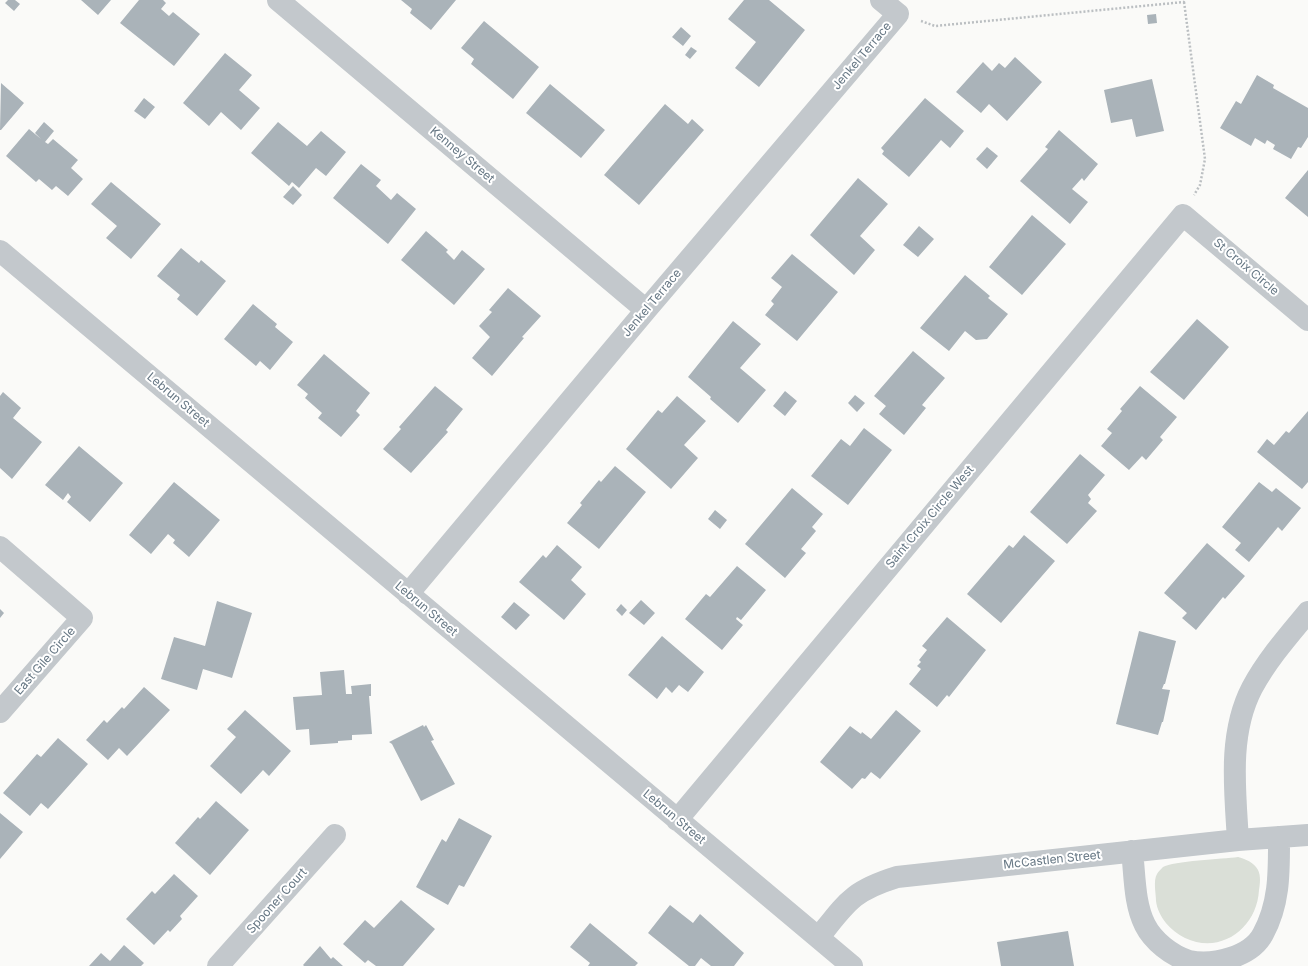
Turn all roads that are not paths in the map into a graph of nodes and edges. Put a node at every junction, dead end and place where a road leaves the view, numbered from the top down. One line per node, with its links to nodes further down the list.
1 (278, 0): 5 (street, Kenney Street)
2 (881, 0): 5 (street, Jenkel Terrace)
3 (1183, 214): 6 (street, St Croix Circle); 11 (street, Saint Croix Circle West)
4 (0, 251): 8 (street, Lebrun Street)
5 (646, 310): 8 (street, Jenkel Terrace)
6 (1308, 320)
7 (0, 547): 10 (street, East Gile Circle)
8 (408, 594): 11 (street, Lebrun Street)
9 (1308, 612): 15 (street)
10 (0, 712)
11 (677, 820): 17 (street, Lebrun Street)
12 (335, 835): 18 (street, Spooner Court)
13 (1308, 835): 14 (street, McCastlen Street)
14 (1279, 837): 15 (street, McCastlen Street); 16 (street)
15 (1238, 840): 16 (street, McCastlen Street)
16 (1132, 851): 17 (street, McCastlen Street)
17 (819, 937): 19 (street, Lebrun Street)
18 (218, 966)
19 (852, 966)

